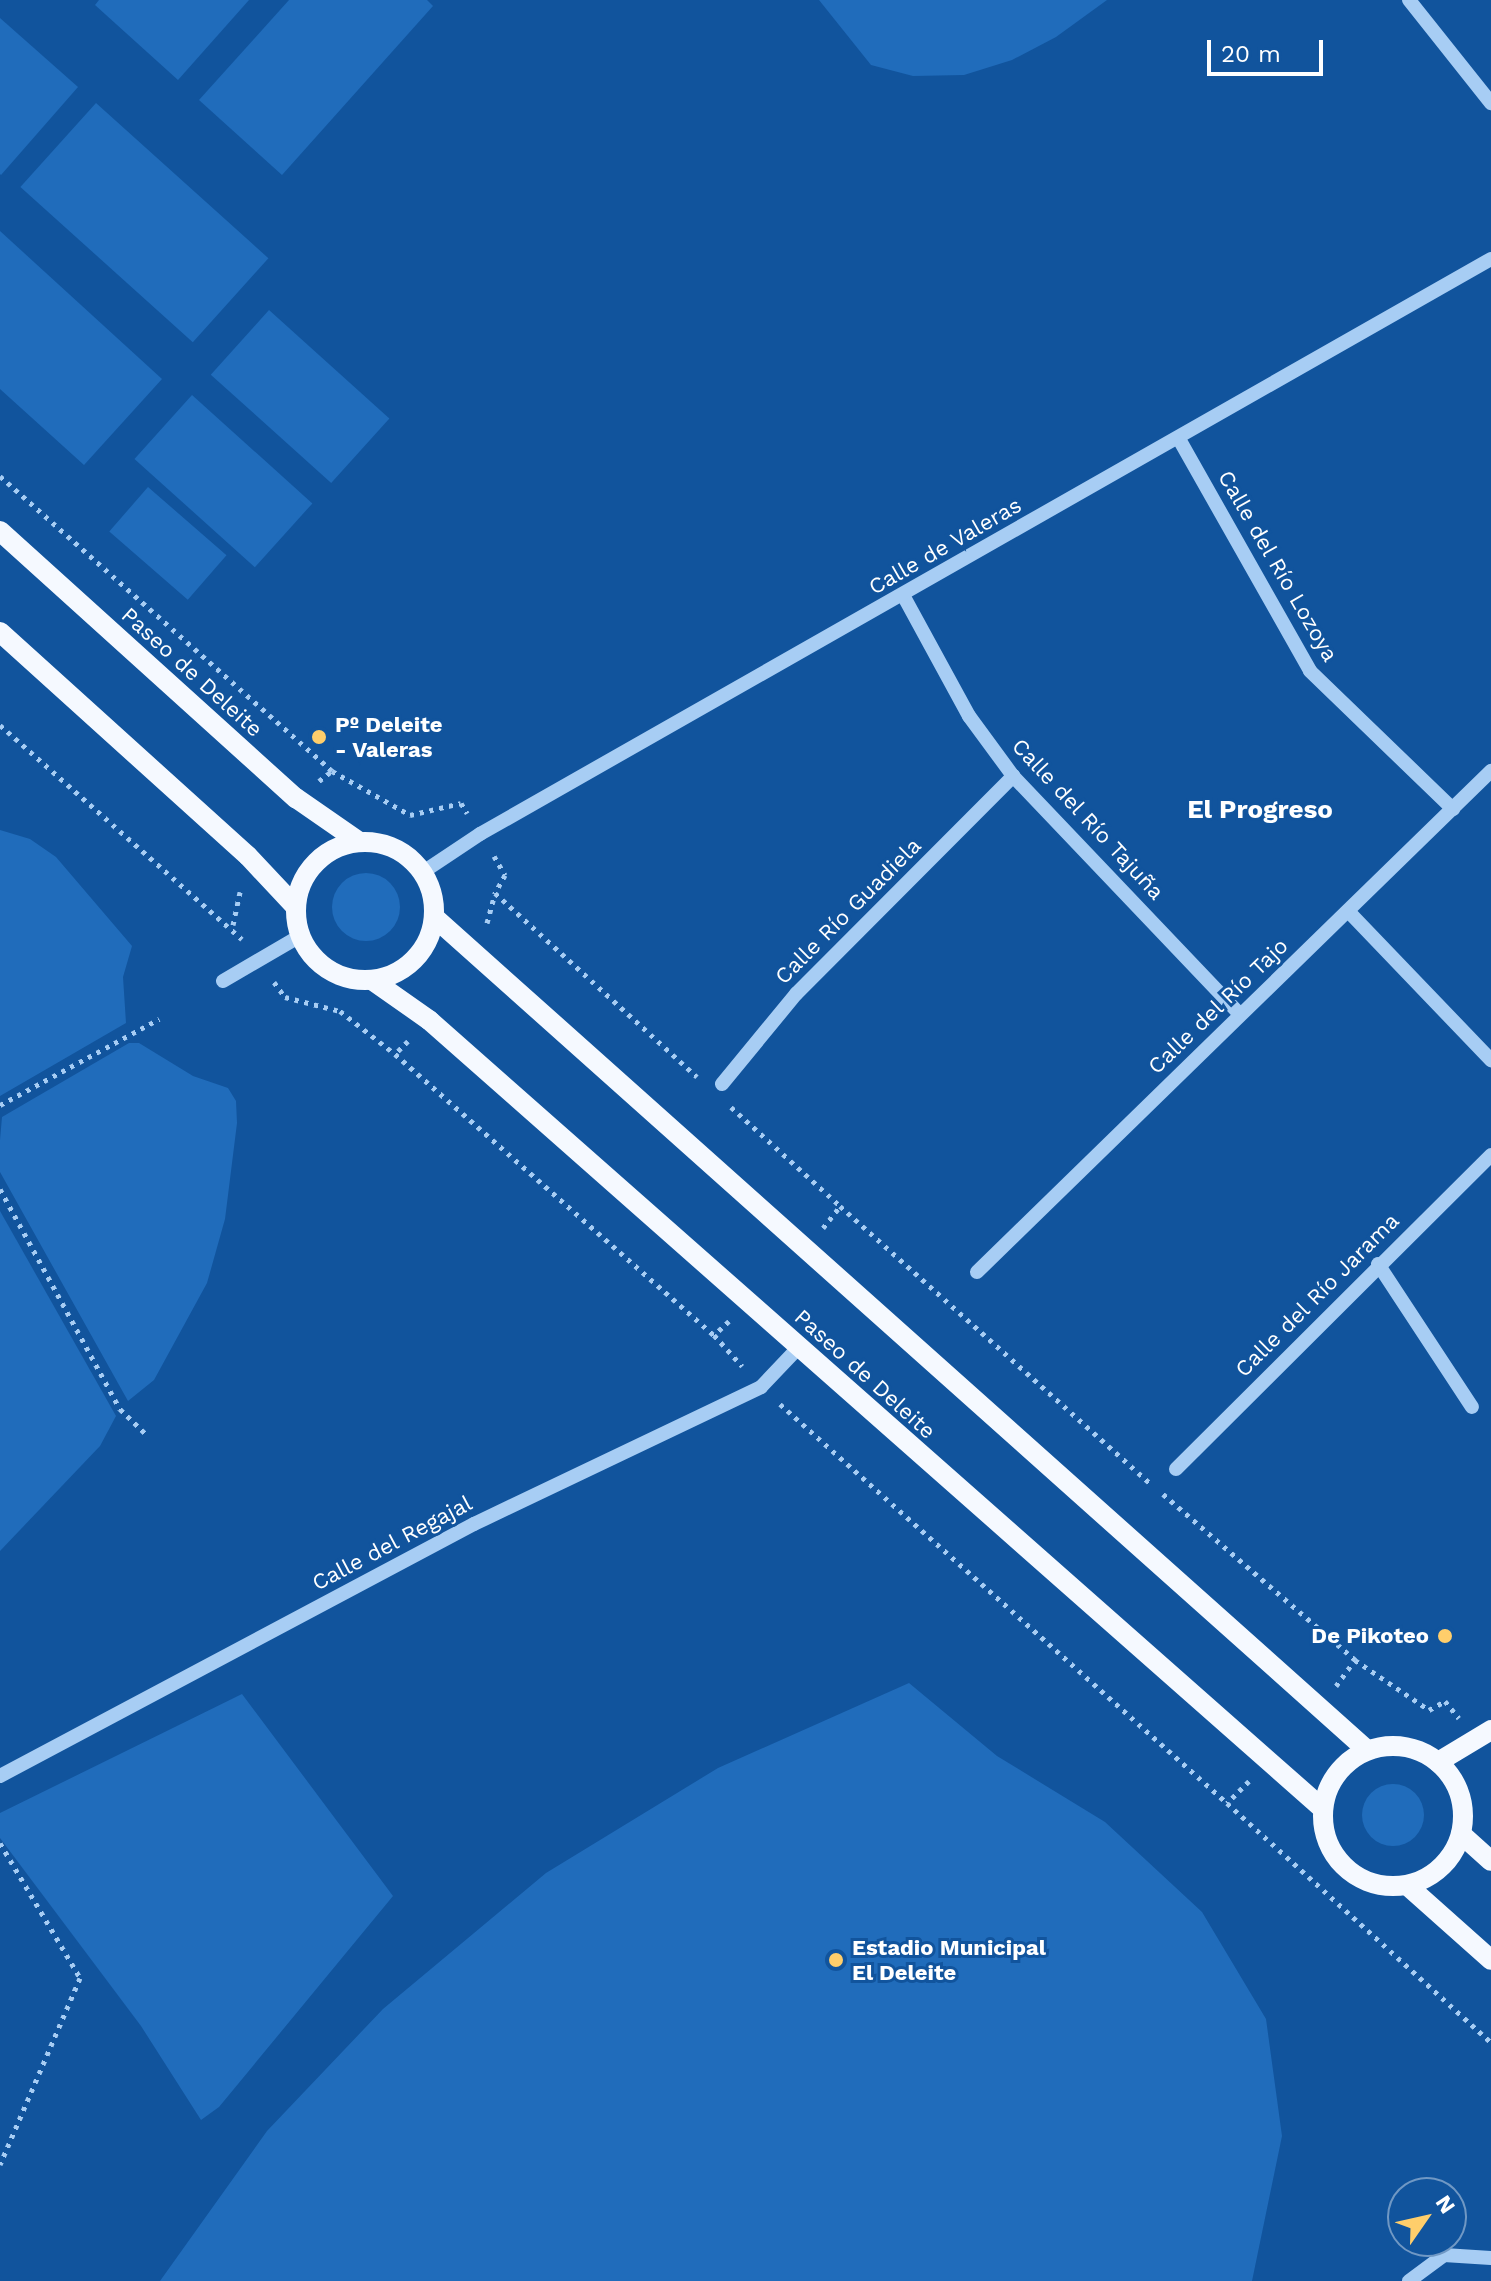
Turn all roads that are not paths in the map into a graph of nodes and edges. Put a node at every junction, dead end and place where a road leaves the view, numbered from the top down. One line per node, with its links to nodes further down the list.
1 (1409, 0): 2 (street)
2 (1491, 103)
3 (1491, 259): 4 (street, Calle de Valeras)
4 (1179, 439): 6 (street, Calle de Valeras); 10 (street, Calle del Río Lozoya)
5 (0, 531): 11 (main road, Paseo de Deleite)
6 (903, 595): 9 (street, Calle del Río Tajuña); 12 (street, Calle de Valeras)
7 (0, 632): 13 (main road)
8 (1491, 771): 10 (street, Calle del Río Tajo)
9 (1013, 776): 19 (street, Calle del Río Tajuña); 21 (street, Calle Río Guadiela)
10 (1453, 809): 14 (street, Calle del Río Tajo)
11 (358, 841): 12 (main road); 13 (main road)
12 (423, 872): 15 (main road)
13 (295, 906): 16 (main road)
14 (1348, 911): 19 (street, Calle del Río Tajo); 20 (street)
15 (434, 917): 17 (main road); 29 (main road)
16 (300, 936): 17 (main road); 18 (street)
17 (372, 980): 25 (main road, Paseo de Deleite)
18 (223, 981)
19 (1240, 1014): 24 (street, Calle del Río Tajo)
20 (1491, 1060)
21 (722, 1084)
22 (1491, 1155): 23 (street, Calle del Río Jarama)
23 (1378, 1264): 26 (street); 27 (street, Calle del Río Jarama)
24 (977, 1272)
25 (799, 1347): 31 (street, Calle del Regajal); 32 (main road, Paseo de Deleite)
26 (1472, 1407)
27 (1176, 1469)
28 (1483, 1734): 30 (main road)
29 (1367, 1750): 30 (main road); 32 (main road)
30 (1438, 1762): 33 (main road)
31 (0, 1776)
32 (1323, 1809): 35 (main road)
33 (1461, 1834): 34 (main road); 35 (main road)
34 (1491, 1861)
35 (1408, 1886): 36 (main road)
36 (1491, 1960)
37 (1491, 2258): 38 (street)
38 (1409, 2281)

